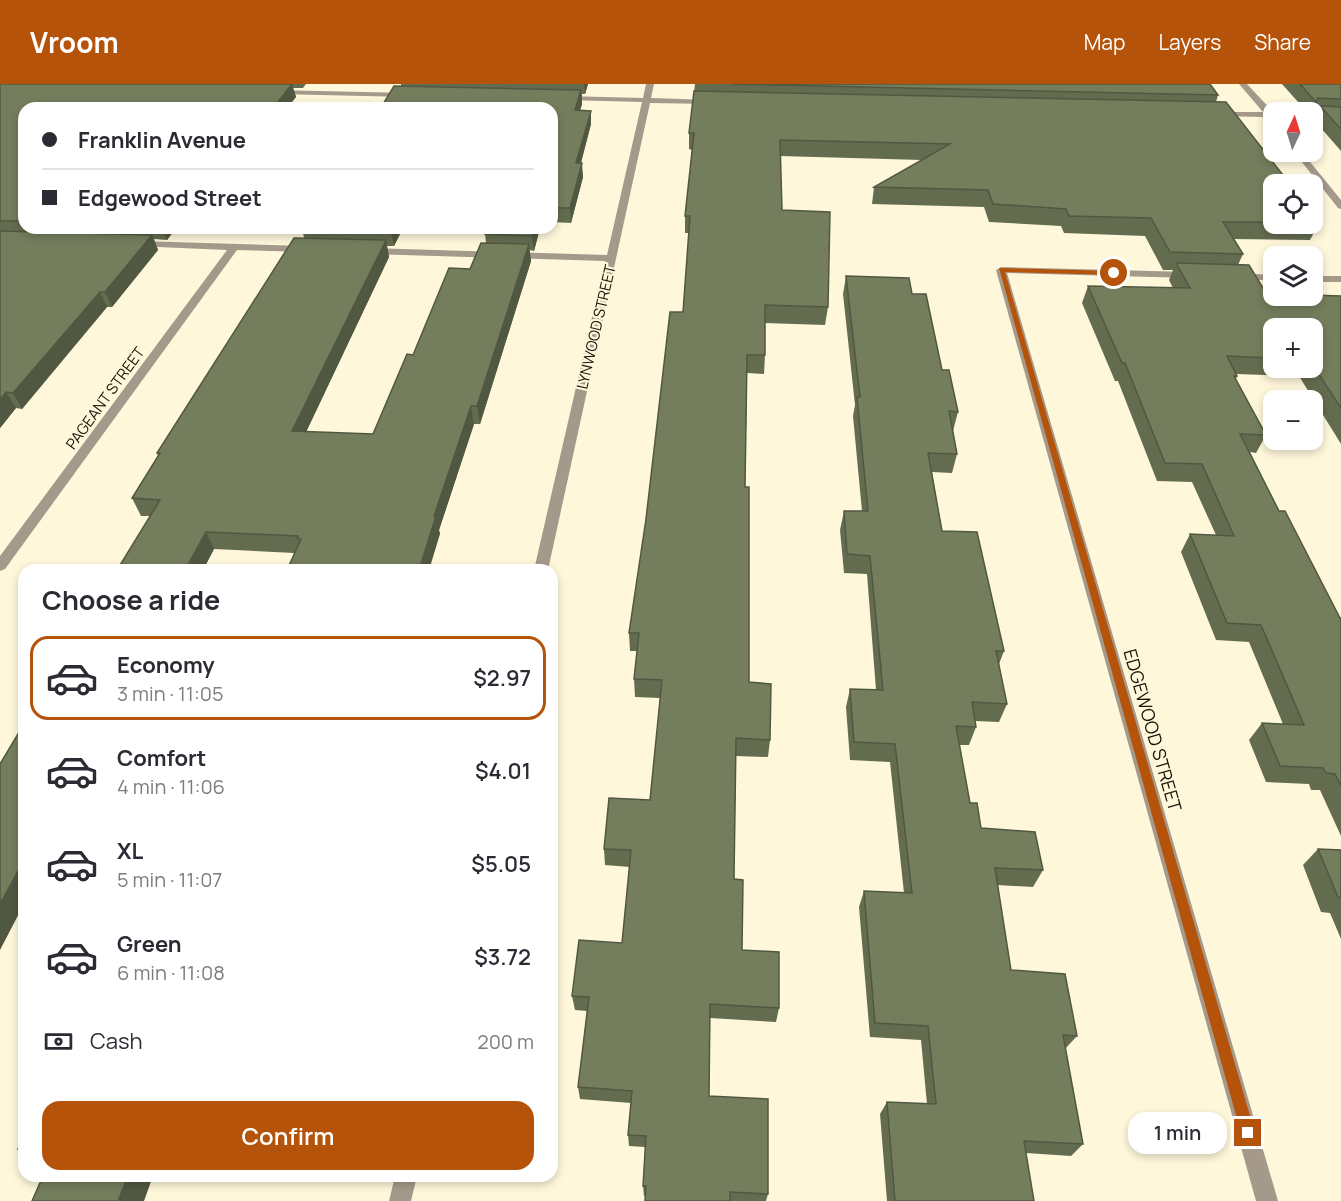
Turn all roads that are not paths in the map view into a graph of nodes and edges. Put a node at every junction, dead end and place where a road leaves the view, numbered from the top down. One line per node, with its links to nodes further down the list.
1 (353, 84): 5 (street)
2 (650, 84): 8 (street, LYNWOOD STREET)
3 (1244, 84): 10 (street)
4 (263, 92): 5 (street)
5 (346, 93): 6 (street)
6 (416, 95)
7 (554, 98): 8 (street)
8 (646, 100): 9 (street); 21 (street, LYNWOOD STREET)
9 (718, 102)
10 (1263, 106)
11 (1209, 114): 13 (street)
12 (1323, 116): 14 (street)
13 (1263, 117)
14 (1341, 117)
15 (1306, 162): 16 (street)
16 (1341, 206)
17 (129, 244): 18 (street)
18 (234, 247): 19 (street); 28 (street, PAGEANT STREET)
19 (316, 249)
20 (363, 251): 21 (street)
21 (611, 258): 27 (street, LYNWOOD STREET)
22 (1202, 275): 31 (street, EDGEWOOD STREET)
23 (1226, 276): 24 (street)
24 (1263, 278)
25 (1323, 279): 26 (street)
26 (1341, 279)
27 (542, 564)
28 (0, 566)
29 (405, 1182): 30 (street)
30 (400, 1201)
31 (1267, 1201)

